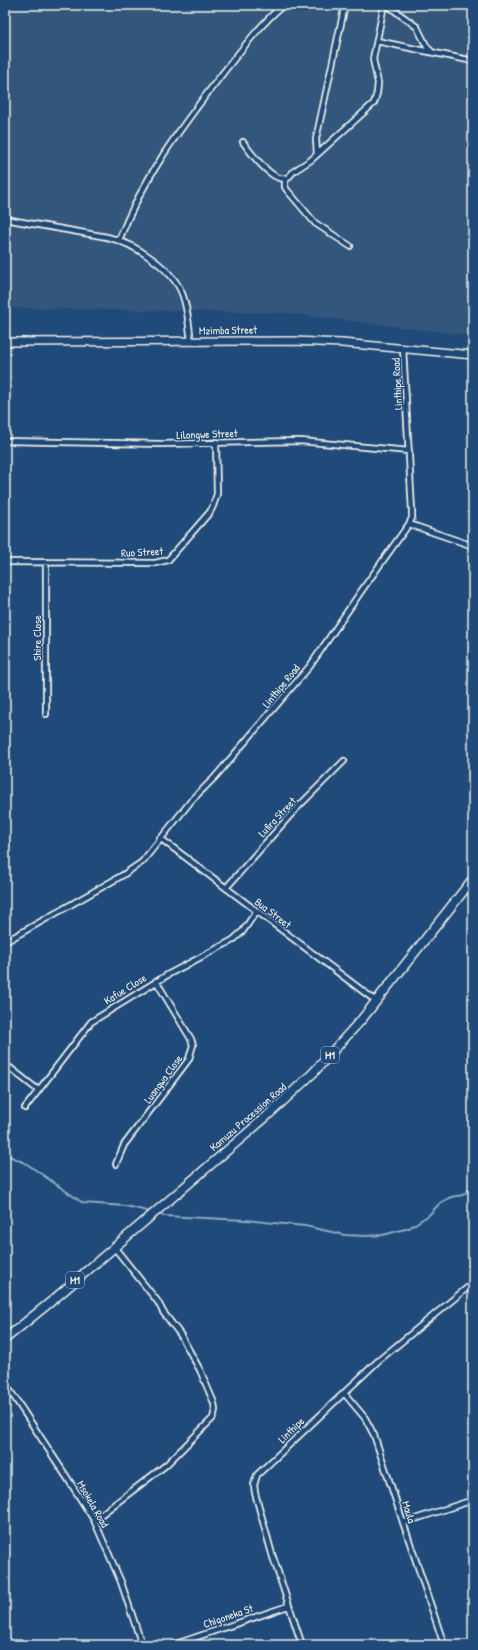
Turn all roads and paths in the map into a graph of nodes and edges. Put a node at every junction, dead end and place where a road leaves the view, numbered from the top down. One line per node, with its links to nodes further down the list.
1 (272, 5): 5 (street)
2 (283, 5): 5 (street)
3 (345, 5): 10 (street)
4 (386, 5): 6 (street); 7 (street)
5 (278, 10): 13 (street)
6 (377, 41): 7 (street); 10 (street)
7 (433, 52): 8 (street)
8 (473, 60)
9 (243, 142): 11 (street)
10 (317, 154): 11 (street)
11 (286, 178): 14 (street)
12 (5, 219): 13 (street)
13 (119, 240): 16 (street)
14 (350, 246)
15 (5, 342): 16 (main road, Mzimba Street)
16 (191, 342): 17 (main road, Mzimba Street)
17 (403, 348): 18 (main road, Mzimba Street); 21 (street, Linthipe Road)
18 (473, 356)
19 (5, 441): 20 (street, Lilongwe Street)
20 (216, 442): 21 (street, Lilongwe Street); 25 (street, Ruo Street)
21 (409, 451): 22 (street, Linthipe Road)
22 (409, 524): 23 (street); 28 (street, Linthipe Road)
23 (473, 546)
24 (5, 562): 25 (street, Ruo Street)
25 (46, 562): 26 (street, Shire Close)
26 (46, 714)
27 (344, 761): 30 (street, Lufira Street)
28 (160, 838): 30 (street, Bua Street); 32 (street, Linthipe Road)
29 (473, 880): 34 (highway, Kamuzu Procession Road / M1)
30 (226, 888): 31 (street, Bua Street)
31 (256, 912): 33 (street, Kafue Close); 34 (street, Bua Street)
32 (5, 942)
33 (156, 981): 36 (street, Kafue Close); 38 (street, Luangwa Close)
34 (376, 1001): 39 (highway, Kamuzu Procession Road / M1)
35 (5, 1064): 36 (street)
36 (38, 1090): 37 (street, Kafue Close)
37 (25, 1108)
38 (116, 1164)
39 (114, 1247): 41 (highway, Kamuzu Procession Road / M1); 45 (street)
40 (473, 1283): 43 (street, Linthipe)
41 (5, 1339)
42 (5, 1383): 45 (street, Msokela Road)
43 (344, 1393): 46 (street, Maula); 47 (street, Linthipe)
44 (473, 1500): 46 (street)
45 (94, 1520): 48 (street, Msokela Road)
46 (403, 1523): 51 (street, Maula)
47 (288, 1606): 49 (street, Chigoneka St); 50 (street, Linthipe)
48 (142, 1645)
49 (173, 1645)
50 (302, 1645)
51 (444, 1645)

